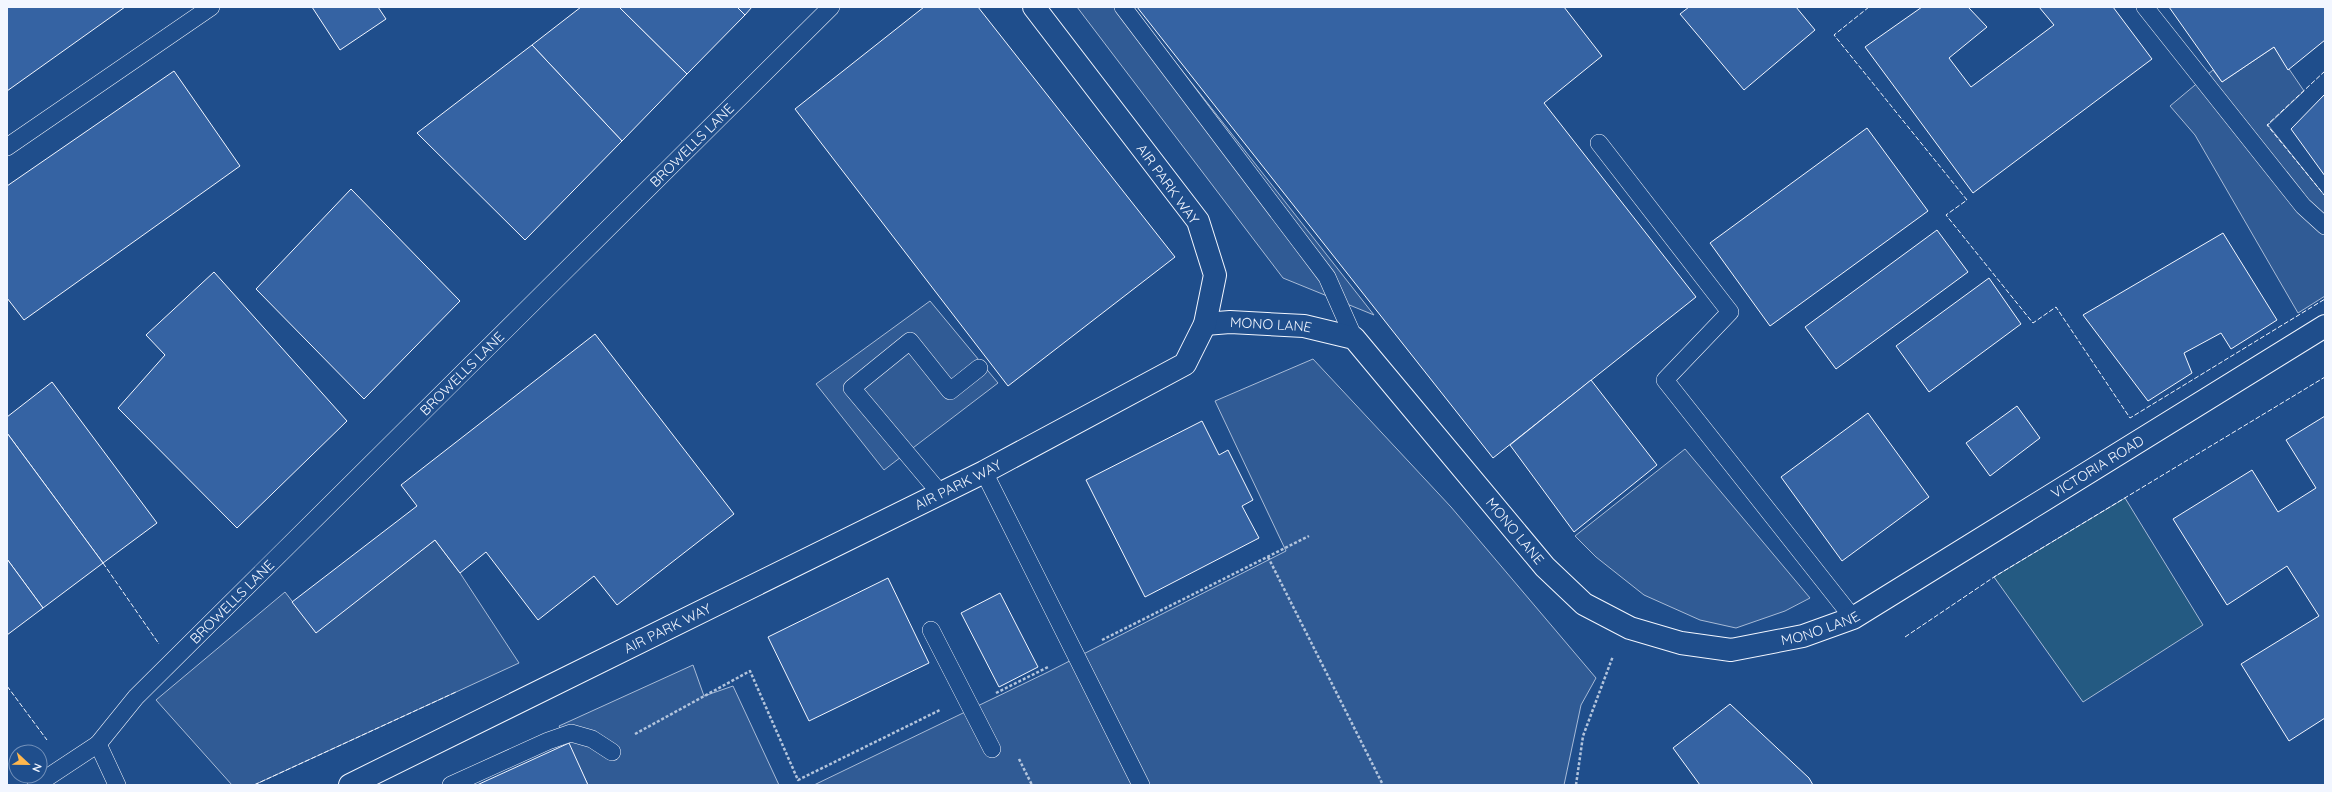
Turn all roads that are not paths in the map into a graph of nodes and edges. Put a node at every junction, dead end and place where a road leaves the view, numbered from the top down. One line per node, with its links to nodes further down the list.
1 (211, 7): 7 (lane)
2 (831, 7): 17 (lane, BROWELLS LANE)
3 (1034, 7): 9 (street, AIR PARK WAY)
4 (1123, 7): 11 (lane)
5 (2145, 7): 8 (lane)
6 (1599, 143): 15 (lane)
7 (7, 147)
8 (2325, 226)
9 (1205, 324): 11 (street, MONO LANE); 13 (street, AIR PARK WAY)
10 (2325, 326): 15 (street, VICTORIA ROAD)
11 (1354, 338): 15 (street, MONO LANE)
12 (979, 368): 14 (lane)
13 (984, 472): 14 (street, AIR PARK WAY); 24 (lane)
14 (940, 493): 22 (street, AIR PARK WAY)
15 (1861, 613)
16 (931, 630): 18 (lane)
17 (98, 744): 20 (lane, BROWELLS LANE); 21 (lane)
18 (992, 749)
19 (609, 751): 23 (lane)
20 (36, 785)
21 (117, 785)
22 (350, 785)
23 (451, 785)
24 (1141, 785)

